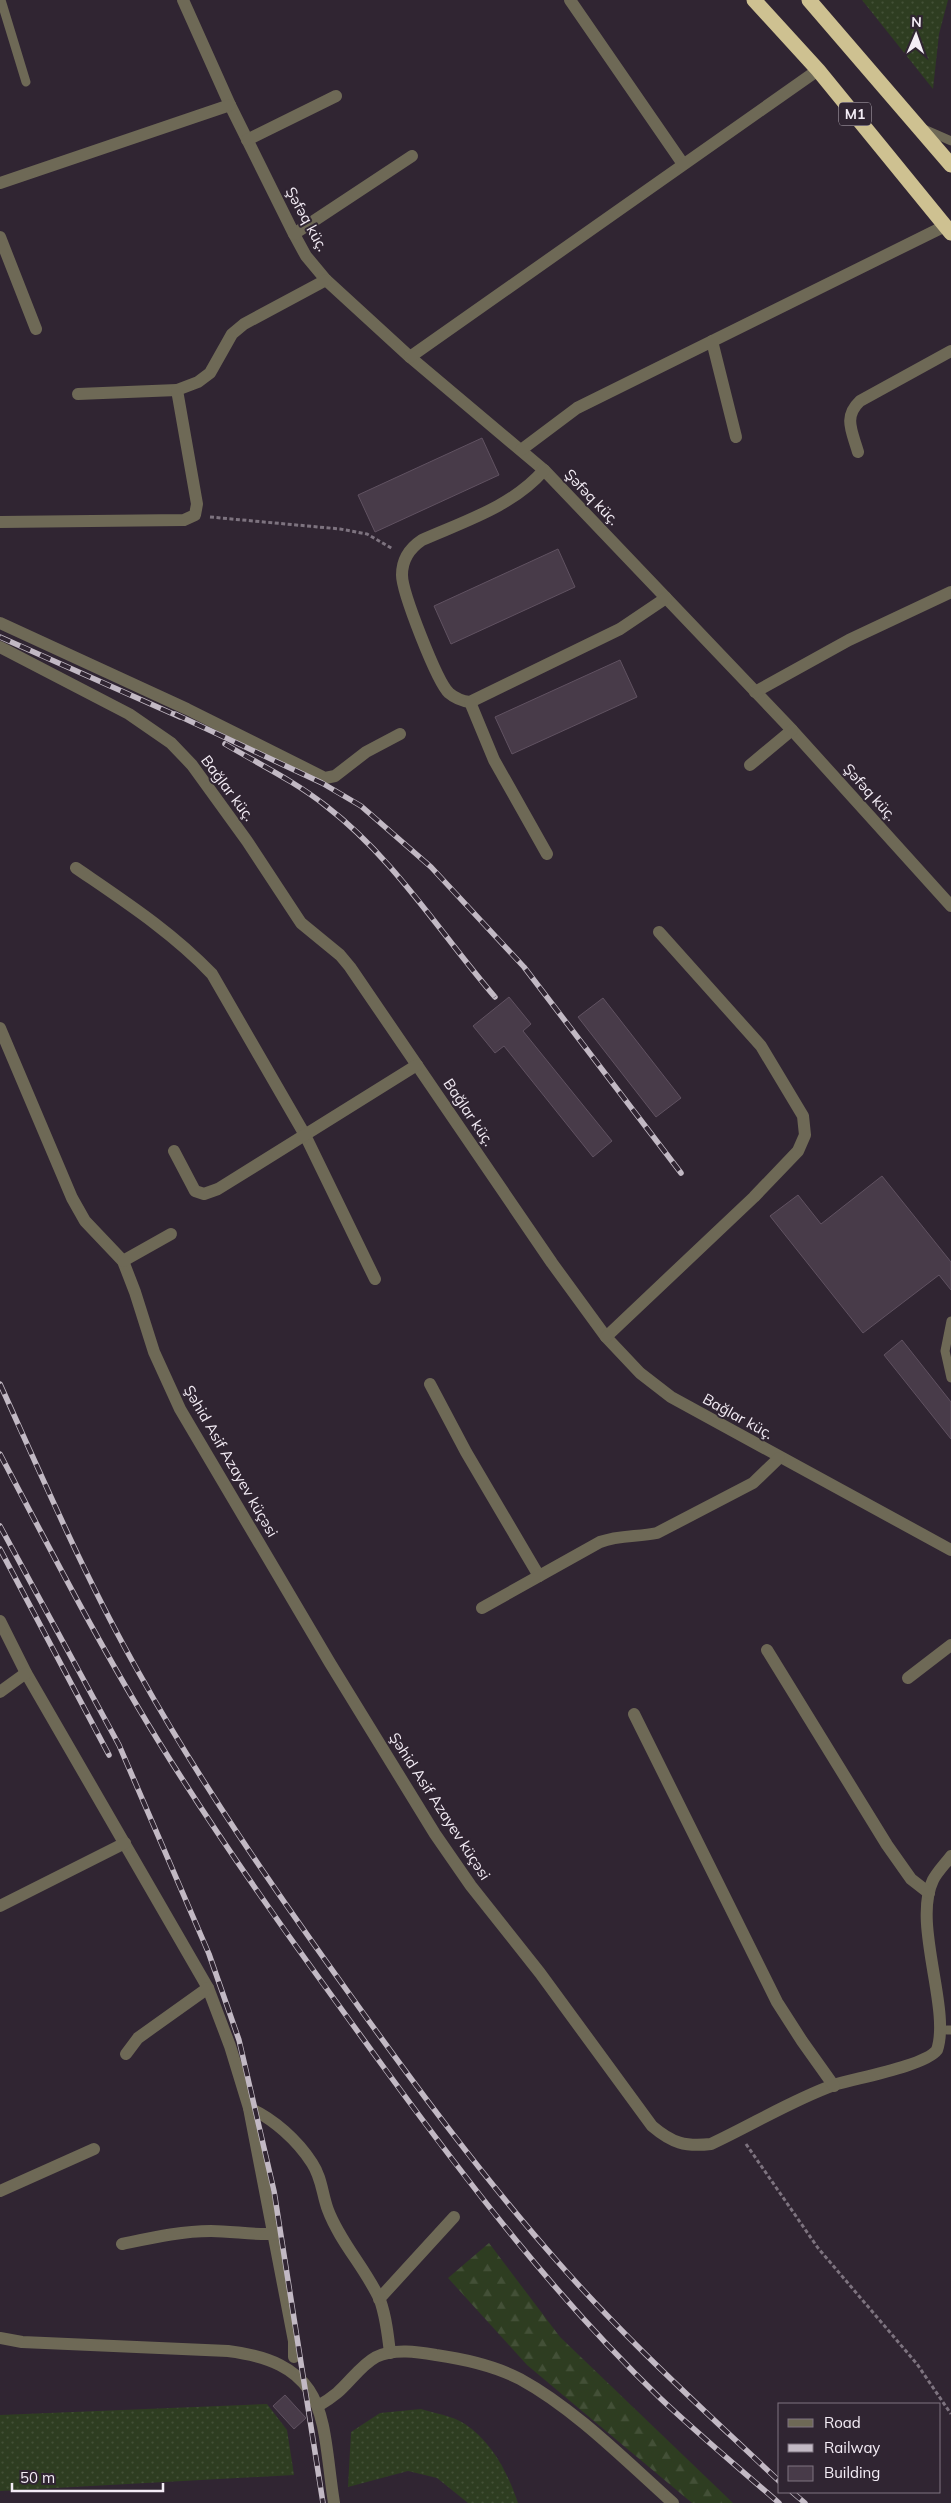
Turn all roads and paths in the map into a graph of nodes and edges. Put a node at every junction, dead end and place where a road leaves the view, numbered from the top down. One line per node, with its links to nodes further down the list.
1 (1, 0): 7 (lane)
2 (184, 0): 9 (street, Şəfəq küç.)
3 (570, 0): 14 (street)
4 (754, 0): 6 (highway, M1)
5 (809, 0): 10 (highway, M1)
6 (818, 70): 14 (street); 17 (highway, M1)
7 (26, 82)
8 (336, 96): 11 (street)
9 (230, 105): 11 (street, Şəfəq küç.); 16 (street)
10 (917, 126): 12 (lane); 15 (highway, M1)
11 (247, 140): 18 (street, Şəfəq küç.)
12 (951, 140)
13 (412, 156): 18 (street)
14 (683, 164): 24 (street)
15 (951, 166)
16 (0, 183)
17 (948, 229): 22 (street)
18 (294, 234): 20 (street, Şəfəq küç.)
19 (0, 238): 21 (street)
20 (326, 280): 24 (street, Şəfəq küç.); 25 (street)
21 (36, 329)
22 (712, 341): 27 (street); 28 (street)
23 (951, 351): 29 (street)
24 (410, 357): 28 (street, Şəfəq küç.)
25 (177, 390): 26 (street); 31 (street)
26 (78, 394)
27 (736, 437)
28 (521, 450): 30 (street, Şəfəq küç.)
29 (858, 452)
30 (544, 470): 33 (street); 35 (street, Şəfəq küç.)
31 (195, 515): 32 (street); 33 (path)
32 (0, 522)
33 (405, 559): 39 (street)
34 (951, 592): 38 (street)
35 (666, 598): 38 (street, Şəfəq küç.); 39 (street)
36 (0, 623): 41 (street)
37 (0, 647): 48 (street, Bağlar küç.)
38 (755, 692): 40 (street, Şəfəq küç.)
39 (470, 702): 43 (street)
40 (792, 730): 42 (street); 45 (street, Şəfəq küç.)
41 (400, 734)
42 (750, 765)
43 (546, 854)
44 (76, 868): 49 (street)
45 (951, 906)
46 (659, 932): 55 (street)
47 (0, 1028): 52 (street, Şəhid Asif Azayev küçəsi)
48 (417, 1065): 49 (street); 55 (street, Bağlar küç.)
49 (305, 1136): 50 (street); 53 (street)
50 (174, 1151)
51 (171, 1234): 52 (street)
52 (122, 1261): 78 (street, Şəhid Asif Azayev küçəsi)
53 (375, 1279)
54 (951, 1322): 56 (lane)
55 (606, 1337): 58 (street, Bağlar küç.)
56 (951, 1378)
57 (430, 1384): 60 (street)
58 (780, 1458): 59 (street, Bağlar küç.); 60 (street)
59 (951, 1550)
60 (540, 1576): 61 (street)
61 (482, 1608)
62 (0, 1621): 65 (street)
63 (951, 1645): 66 (street)
64 (767, 1650): 71 (street)
65 (26, 1673): 67 (street); 69 (street)
66 (908, 1678)
67 (0, 1692)
68 (634, 1714): 76 (street)
69 (125, 1843): 72 (street); 73 (street)
70 (951, 1856): 71 (street)
71 (929, 1893): 74 (street, Şəhid Asif Azayev küçəsi)
72 (0, 1906)
73 (208, 1988): 75 (street); 77 (street)
74 (949, 2030): 76 (street, Şəhid Asif Azayev küçəsi)
75 (126, 2054)
76 (834, 2086): 78 (street, Şəhid Asif Azayev küçəsi)
77 (249, 2108): 82 (street); 84 (street)
78 (738, 2132): 89 (path)
79 (94, 2149): 80 (street)
80 (0, 2191)
81 (454, 2218): 84 (street)
82 (273, 2234): 83 (street); 87 (street)
83 (122, 2244)
84 (379, 2299): 86 (street)
85 (0, 2338): 88 (street)
86 (390, 2353): 88 (street); 91 (street)
87 (294, 2357)
88 (318, 2406): 90 (street)
89 (951, 2414)
90 (334, 2503)
91 (673, 2503)

